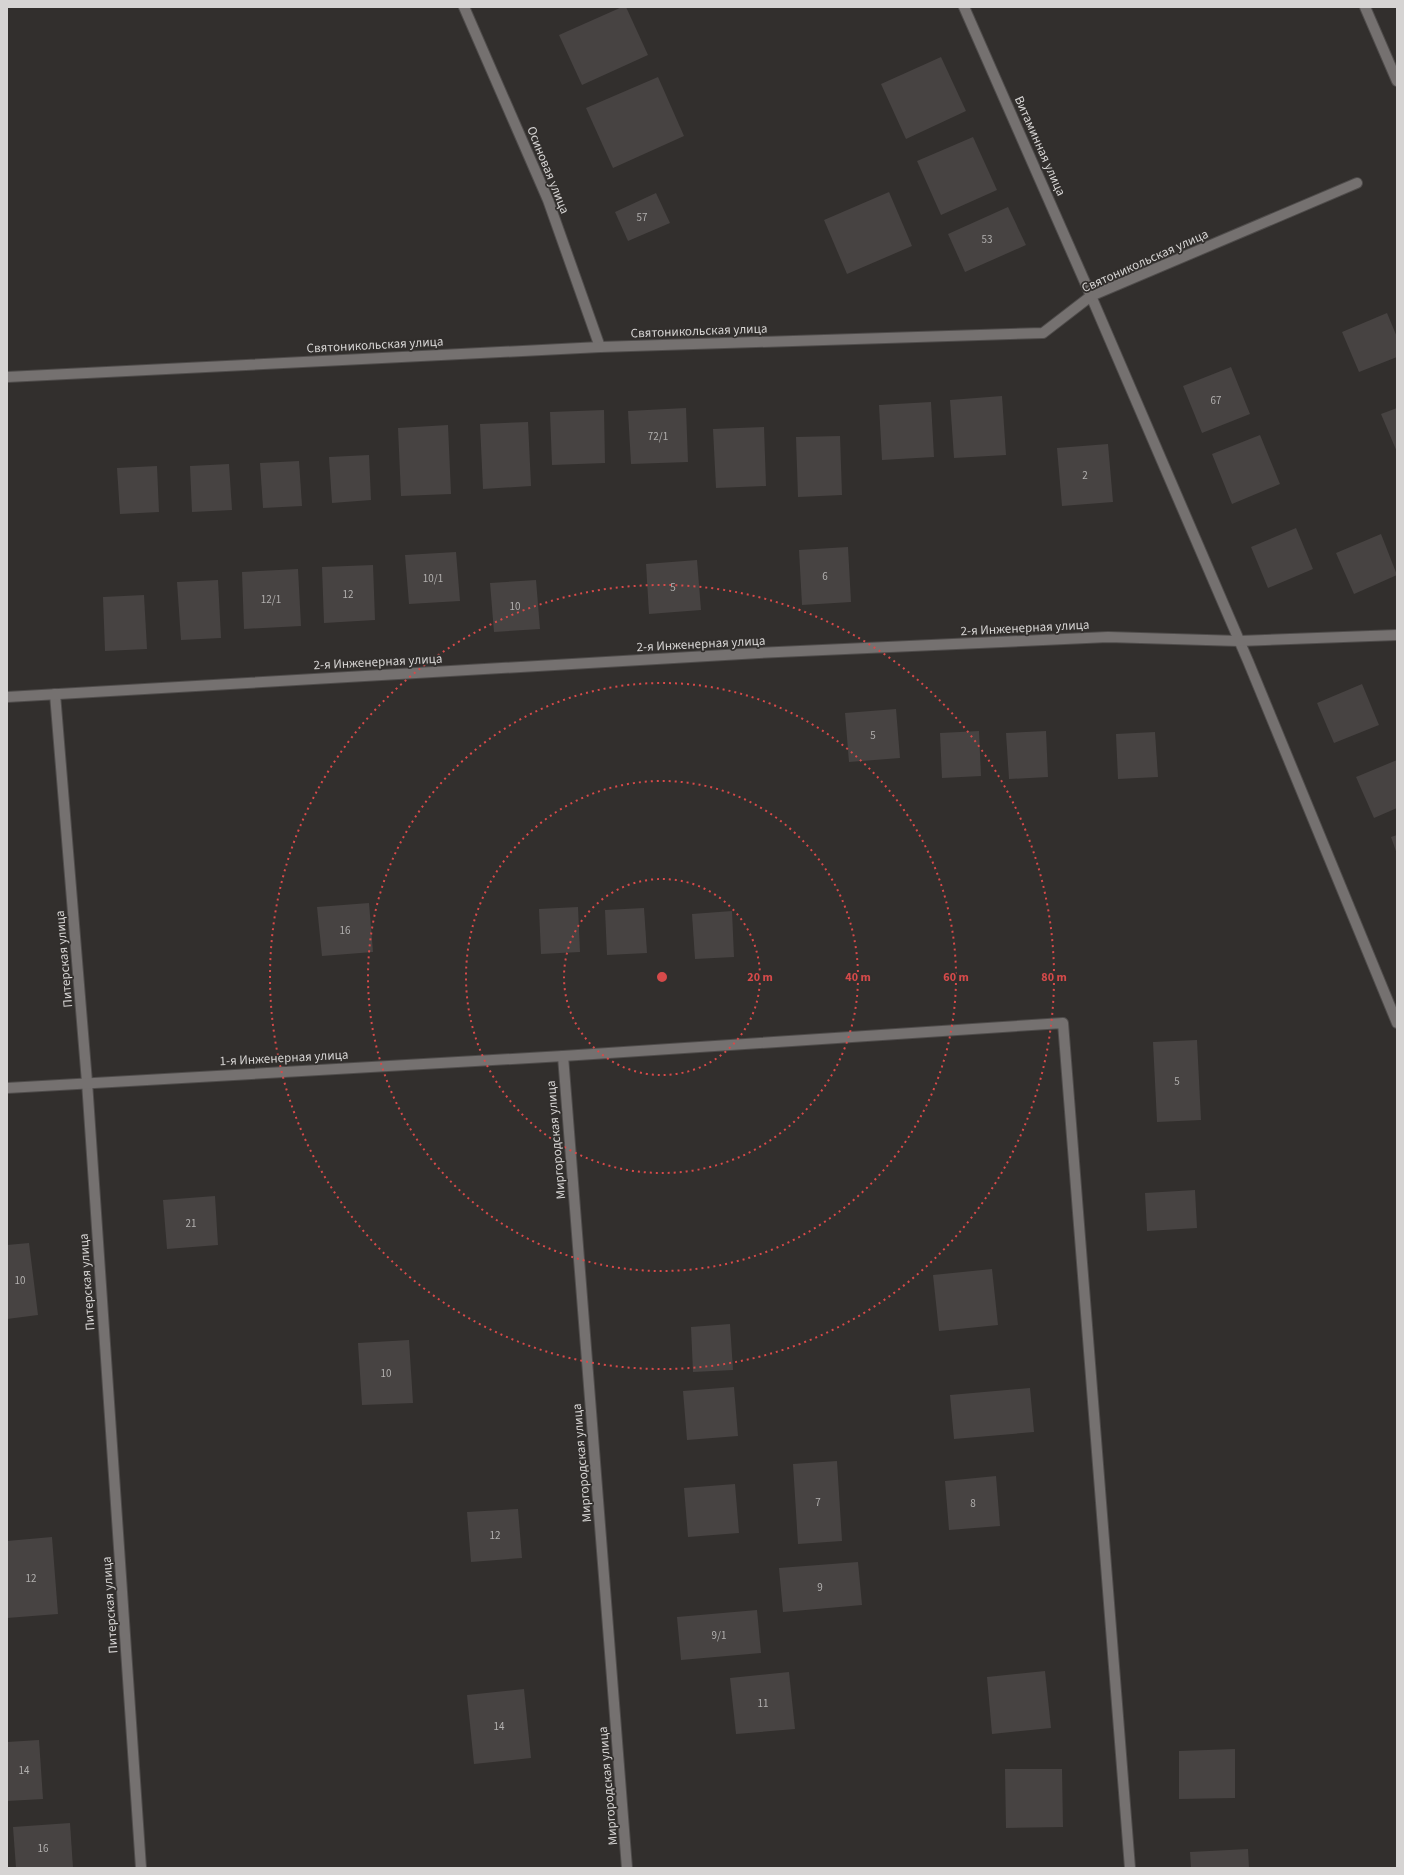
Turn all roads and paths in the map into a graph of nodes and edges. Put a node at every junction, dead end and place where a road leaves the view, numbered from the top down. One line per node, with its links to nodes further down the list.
1 (464, 7): 7 (street, Осиновая улица)
2 (964, 7): 6 (street, Витаминная улица)
3 (1365, 7): 4 (street)
4 (1397, 81)
5 (1357, 183): 6 (street, Святоникольская улица)
6 (1091, 296): 7 (street, Святоникольская улица); 10 (street, Витаминная улица)
7 (600, 347): 8 (street, Святоникольская улица)
8 (7, 377)
9 (1397, 635): 10 (street, 2-я Инженерная улица)
10 (1239, 641): 11 (street, 2-я Инженерная улица); 13 (street, Витаминная улица)
11 (55, 694): 12 (street, 2-я Инженерная улица); 15 (street, Питерская улица)
12 (7, 697)
13 (1397, 1023)
14 (563, 1056): 15 (street, 1-я Инженерная улица); 18 (street, Миргородская улица); 19 (street, 1-я Инженерная улица)
15 (87, 1082): 16 (street, 1-я Инженерная улица); 17 (street, Питерская улица)
16 (7, 1088)
17 (141, 1868)
18 (627, 1868)
19 (1130, 1868)

